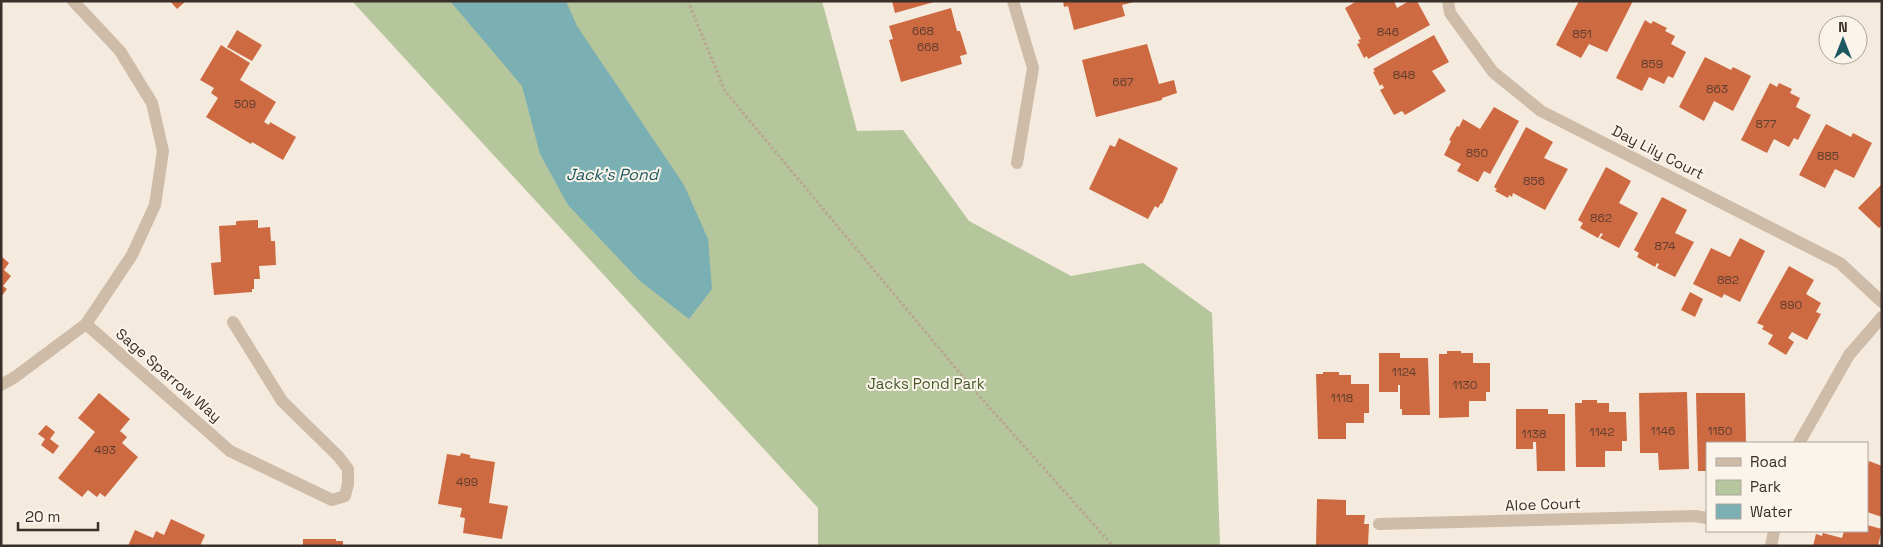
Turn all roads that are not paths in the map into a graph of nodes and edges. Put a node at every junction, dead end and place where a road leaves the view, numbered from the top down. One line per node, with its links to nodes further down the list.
1 (73, 1): 8 (street)
2 (1013, 1): 4 (street)
3 (1448, 1): 5 (street, Day Lily Court)
4 (1017, 163)
5 (1882, 302)
6 (1882, 317): 10 (street)
7 (233, 322): 8 (street, Sage Sparrow Way)
8 (86, 324): 9 (street)
9 (1, 385)
10 (1800, 442)
11 (1706, 518): 12 (street, Aloe Court)
12 (1379, 524)
13 (1774, 532): 14 (street)
14 (1771, 546)

